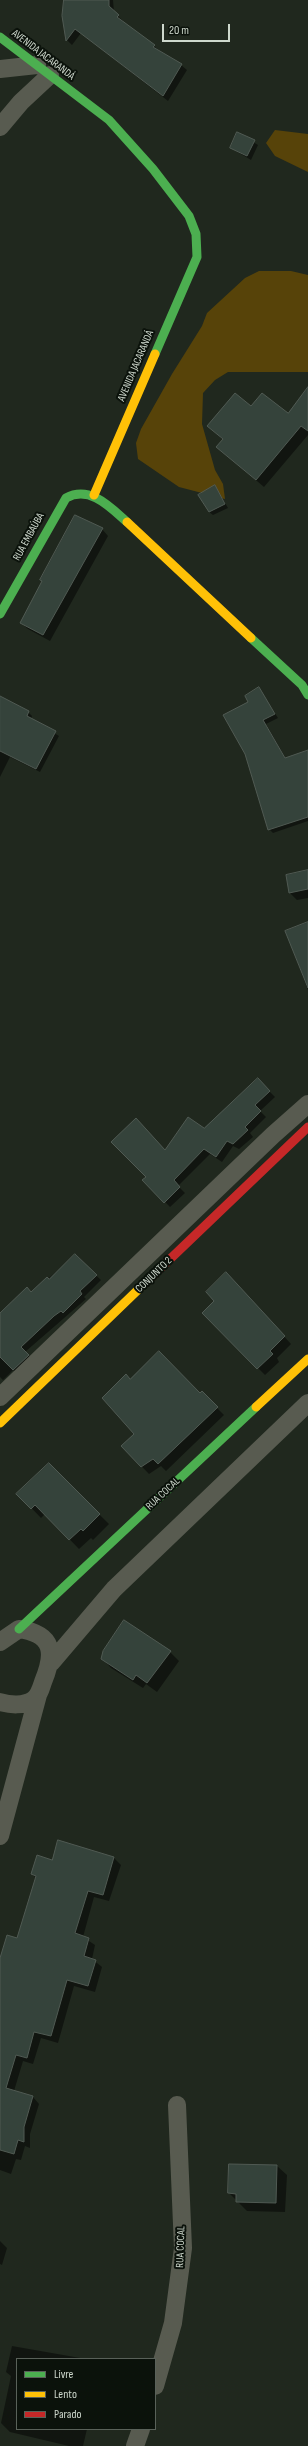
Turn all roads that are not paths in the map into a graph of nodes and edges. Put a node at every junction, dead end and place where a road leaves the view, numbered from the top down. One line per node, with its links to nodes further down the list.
1 (0, 37): 3 (street, AVENIDA JACARANDÁ)
2 (0, 69): 3 (street)
3 (44, 70): 4 (street); 5 (street, AVENIDA JACARANDÁ)
4 (0, 127)
5 (94, 495): 6 (street, RUA EMBAÚBA); 7 (street)
6 (0, 614)
7 (308, 695)
8 (308, 1104): 10 (street, CONJUNTO 2)
9 (308, 1127): 11 (street, CONJUNTO 2)
10 (111, 1292): 11 (street); 13 (street, CONJUNTO 2)
11 (123, 1305): 15 (street, CONJUNTO 2)
12 (308, 1359): 16 (street, RUA COCAL)
13 (0, 1397)
14 (308, 1404): 18 (street)
15 (2, 1417)
16 (19, 1629): 17 (street); 18 (street)
17 (0, 1642)
18 (51, 1663): 19 (street)
19 (38, 1695): 20 (street); 21 (street)
20 (0, 1702)
21 (0, 1836)
22 (177, 2105): 23 (street, RUA COCAL)
23 (156, 2383)
24 (141, 2430): 25 (street)
25 (135, 2446)

